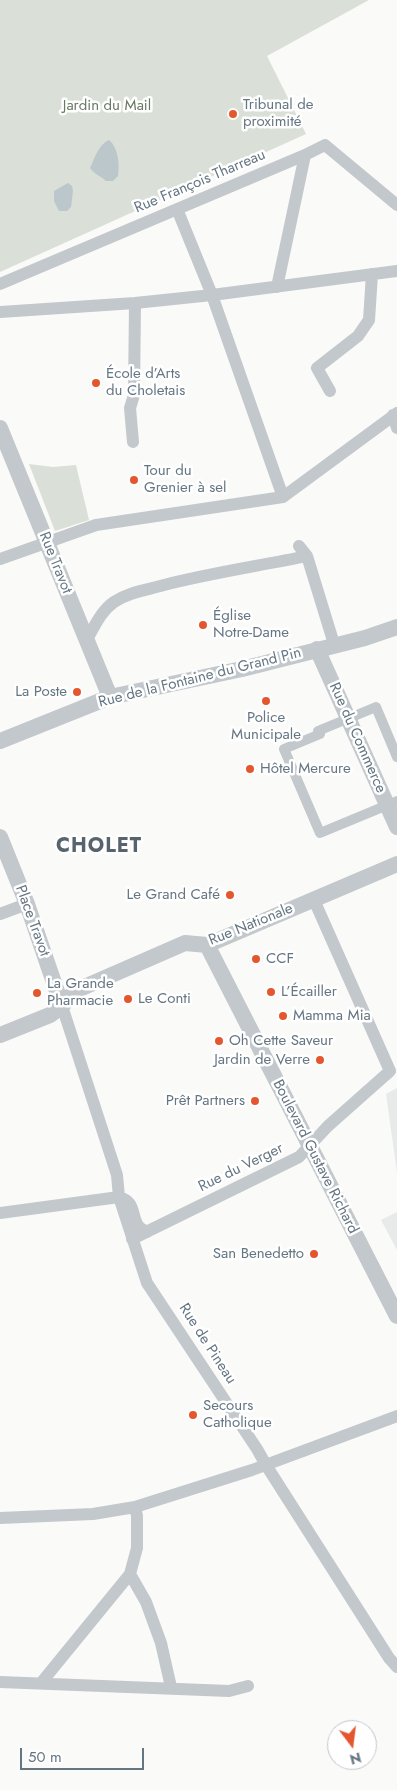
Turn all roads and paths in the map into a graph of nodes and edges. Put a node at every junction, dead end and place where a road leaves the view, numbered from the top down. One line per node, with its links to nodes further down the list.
1 (305, 155): 2 (street, Rue François Tharreau); 3 (street, Rue François Tharreau); 7 (street)
2 (397, 205)
3 (177, 209): 6 (street, Rue François Tharreau); 8 (street)
4 (397, 271): 5 (street)
5 (372, 274): 7 (street); 11 (street)
6 (0, 284)
7 (277, 287): 8 (street)
8 (212, 295): 9 (street); 16 (street)
9 (135, 303): 10 (street); 15 (street)
10 (0, 312)
11 (330, 390)
12 (395, 414): 14 (street); 16 (street)
13 (0, 428): 17 (street, Rue Travot)
14 (397, 428)
15 (132, 442)
16 (283, 498): 17 (street)
17 (47, 541): 20 (street); 22 (street, Rue Travot)
18 (299, 546): 19 (street)
19 (307, 556): 22 (street); 23 (street)
20 (0, 559)
21 (397, 627): 23 (street, Rue de la Fontaine du Grand Pin)
22 (87, 639): 25 (street, Rue Travot)
23 (334, 644): 24 (street, Rue de la Fontaine du Grand Pin)
24 (317, 649): 25 (street, Rue de la Fontaine du Grand Pin); 26 (street, Rue du Commerce)
25 (110, 697): 27 (street, Rue de la Fontaine du Grand Pin)
26 (348, 719): 28 (street); 29 (street, Rue du Commerce); 29 (street)
27 (0, 741)
28 (397, 757)
29 (392, 803): 30 (street, Rue du Commerce)
30 (397, 827)
31 (0, 837): 34 (street, Place Travot)
32 (397, 864): 33 (street, Rue Nationale)
33 (314, 900): 36 (street, Rue Nationale); 39 (street, Rue du Verger)
34 (27, 904): 35 (street); 37 (street, Place Travot)
35 (0, 914)
36 (207, 945): 37 (street, Rue Nationale); 39 (street, Boulevard Gustave Richard)
37 (62, 1006): 38 (street, Rue Nationale); 40 (street, Rue de Pineau)
38 (0, 1035)
39 (309, 1146): 42 (street, Rue du Verger); 44 (street, Boulevard Gustave Richard)
40 (119, 1197): 41 (street); 42 (street); 43 (street, Rue de Pineau)
41 (0, 1213)
42 (147, 1232): 43 (street, Rue du Verger)
43 (132, 1239): 46 (street, Rue de Pineau)
44 (397, 1316)
45 (397, 1416): 46 (street)
46 (266, 1465): 47 (street); 50 (street, Rue de Pineau)
47 (135, 1507): 48 (street); 49 (street)
48 (0, 1518)
49 (130, 1574): 52 (street); 54 (street)
50 (397, 1667)
51 (0, 1682): 52 (street)
52 (41, 1682): 54 (street)
53 (248, 1686): 54 (street)
54 (171, 1688)

